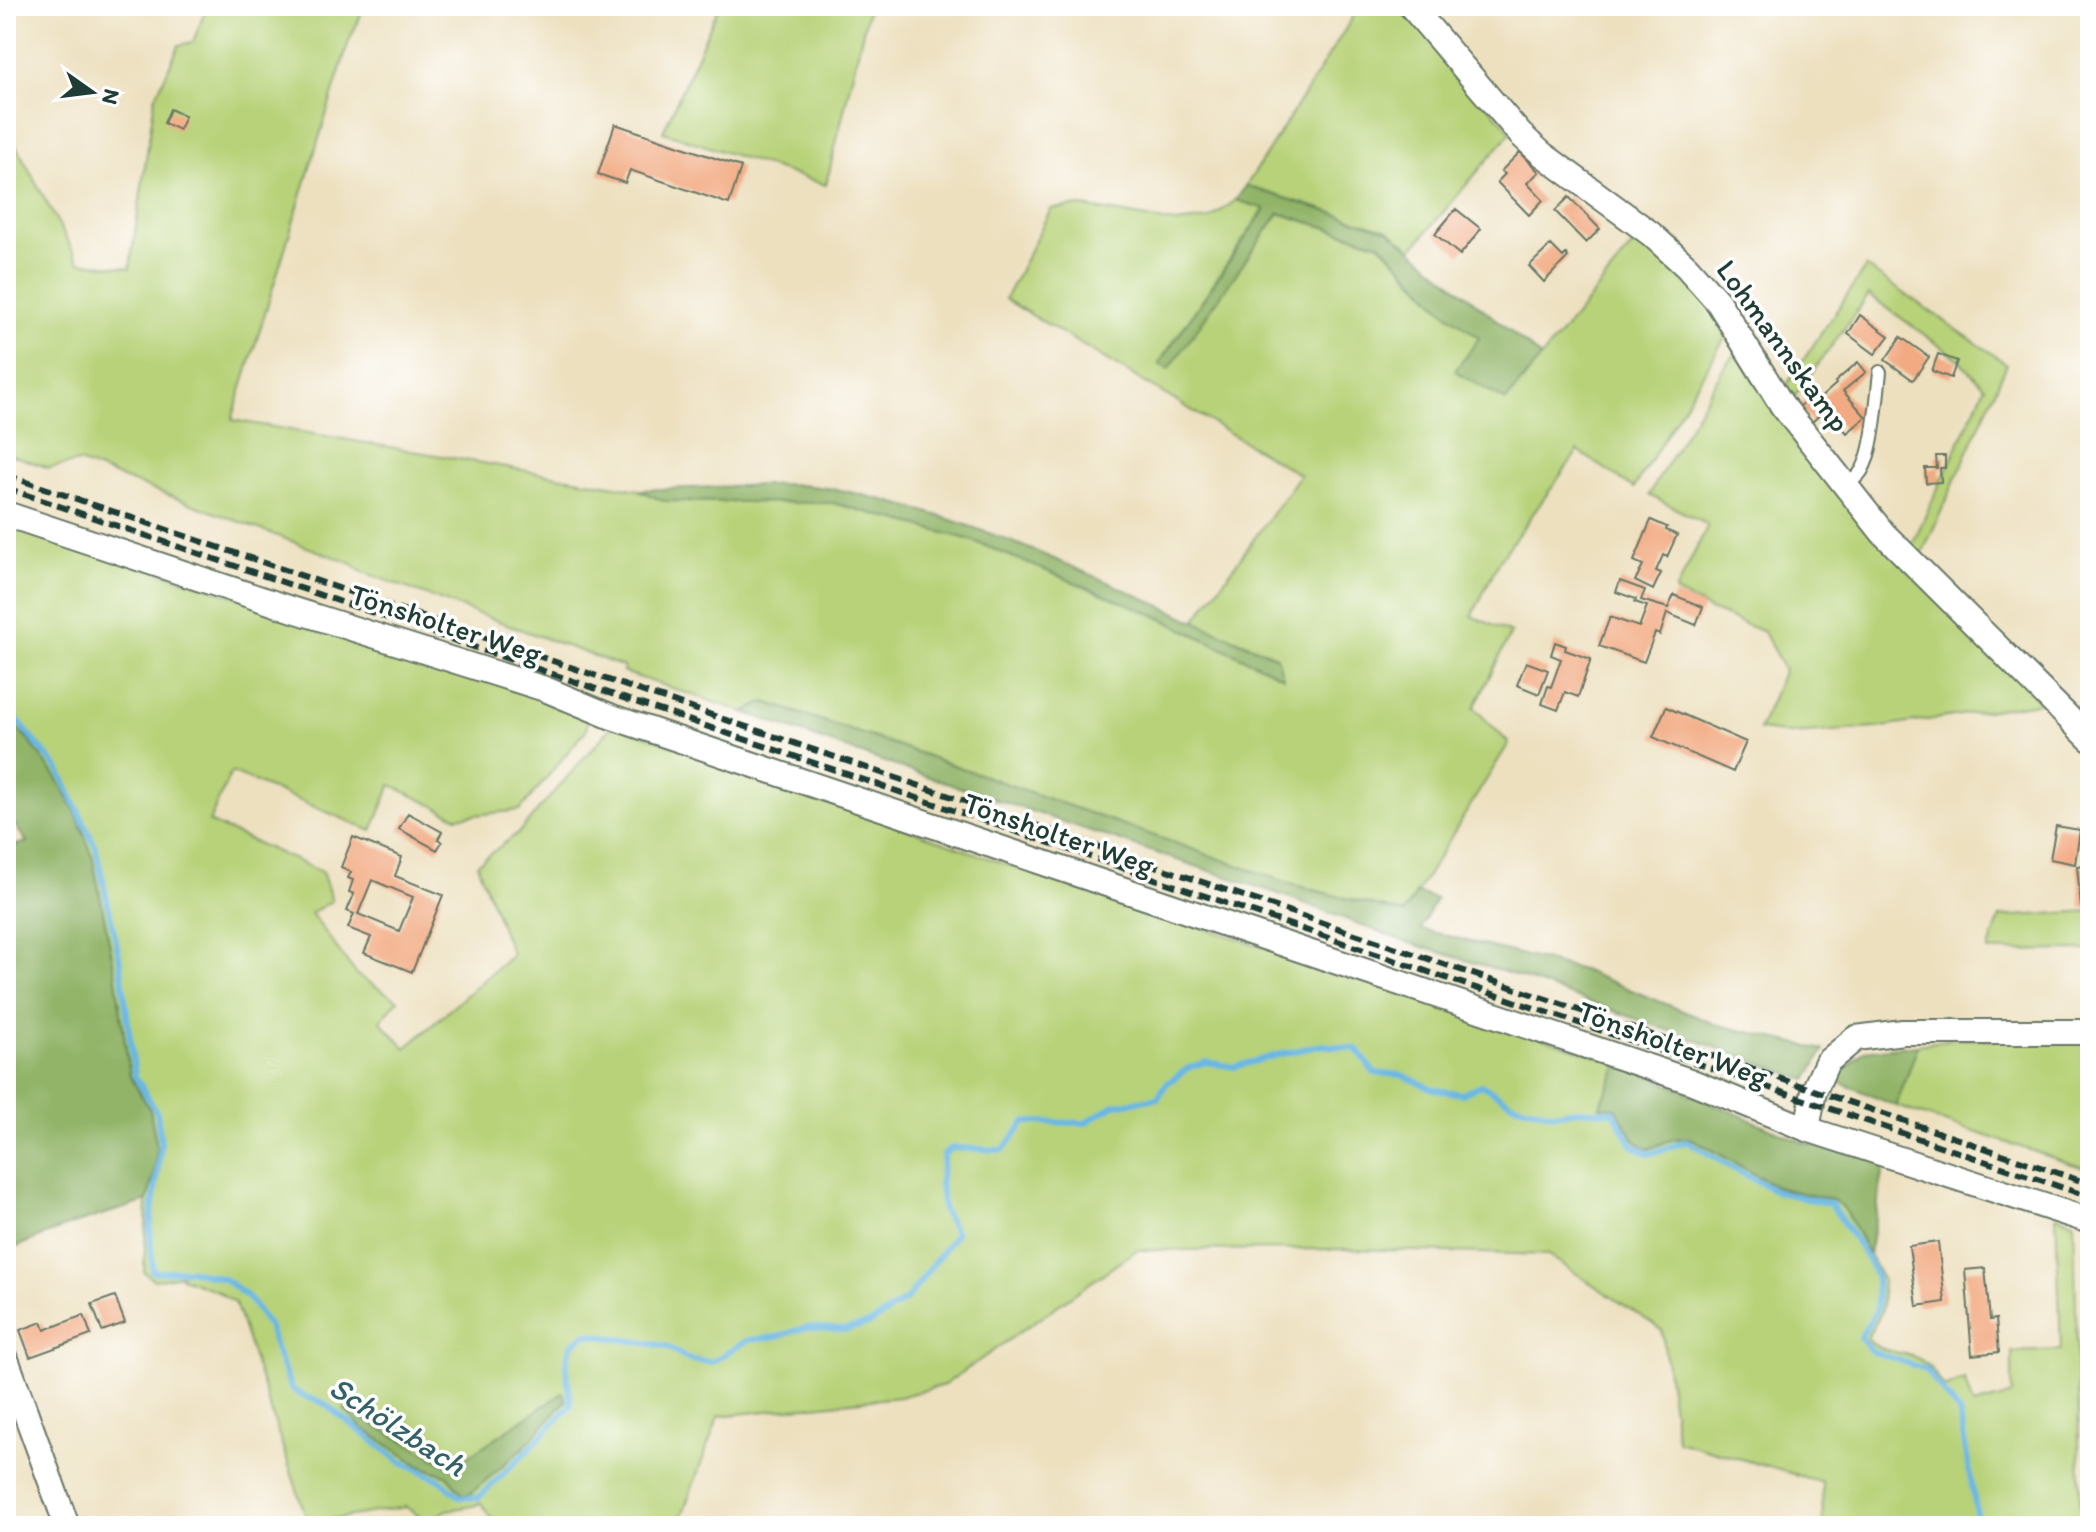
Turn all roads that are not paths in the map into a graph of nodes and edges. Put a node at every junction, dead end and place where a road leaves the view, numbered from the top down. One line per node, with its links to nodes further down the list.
1 (1411, 6): 3 (street, Lohmannskamp)
2 (1880, 372): 3 (lane)
3 (1845, 485): 5 (street, Lohmannskamp)
4 (6, 514): 7 (street, Tönsholter Weg)
5 (2090, 739)
6 (2090, 1032): 7 (street)
7 (1807, 1129): 8 (street, Tönsholter Weg)
8 (2090, 1221)
9 (6, 1359): 10 (street)
10 (67, 1526)

